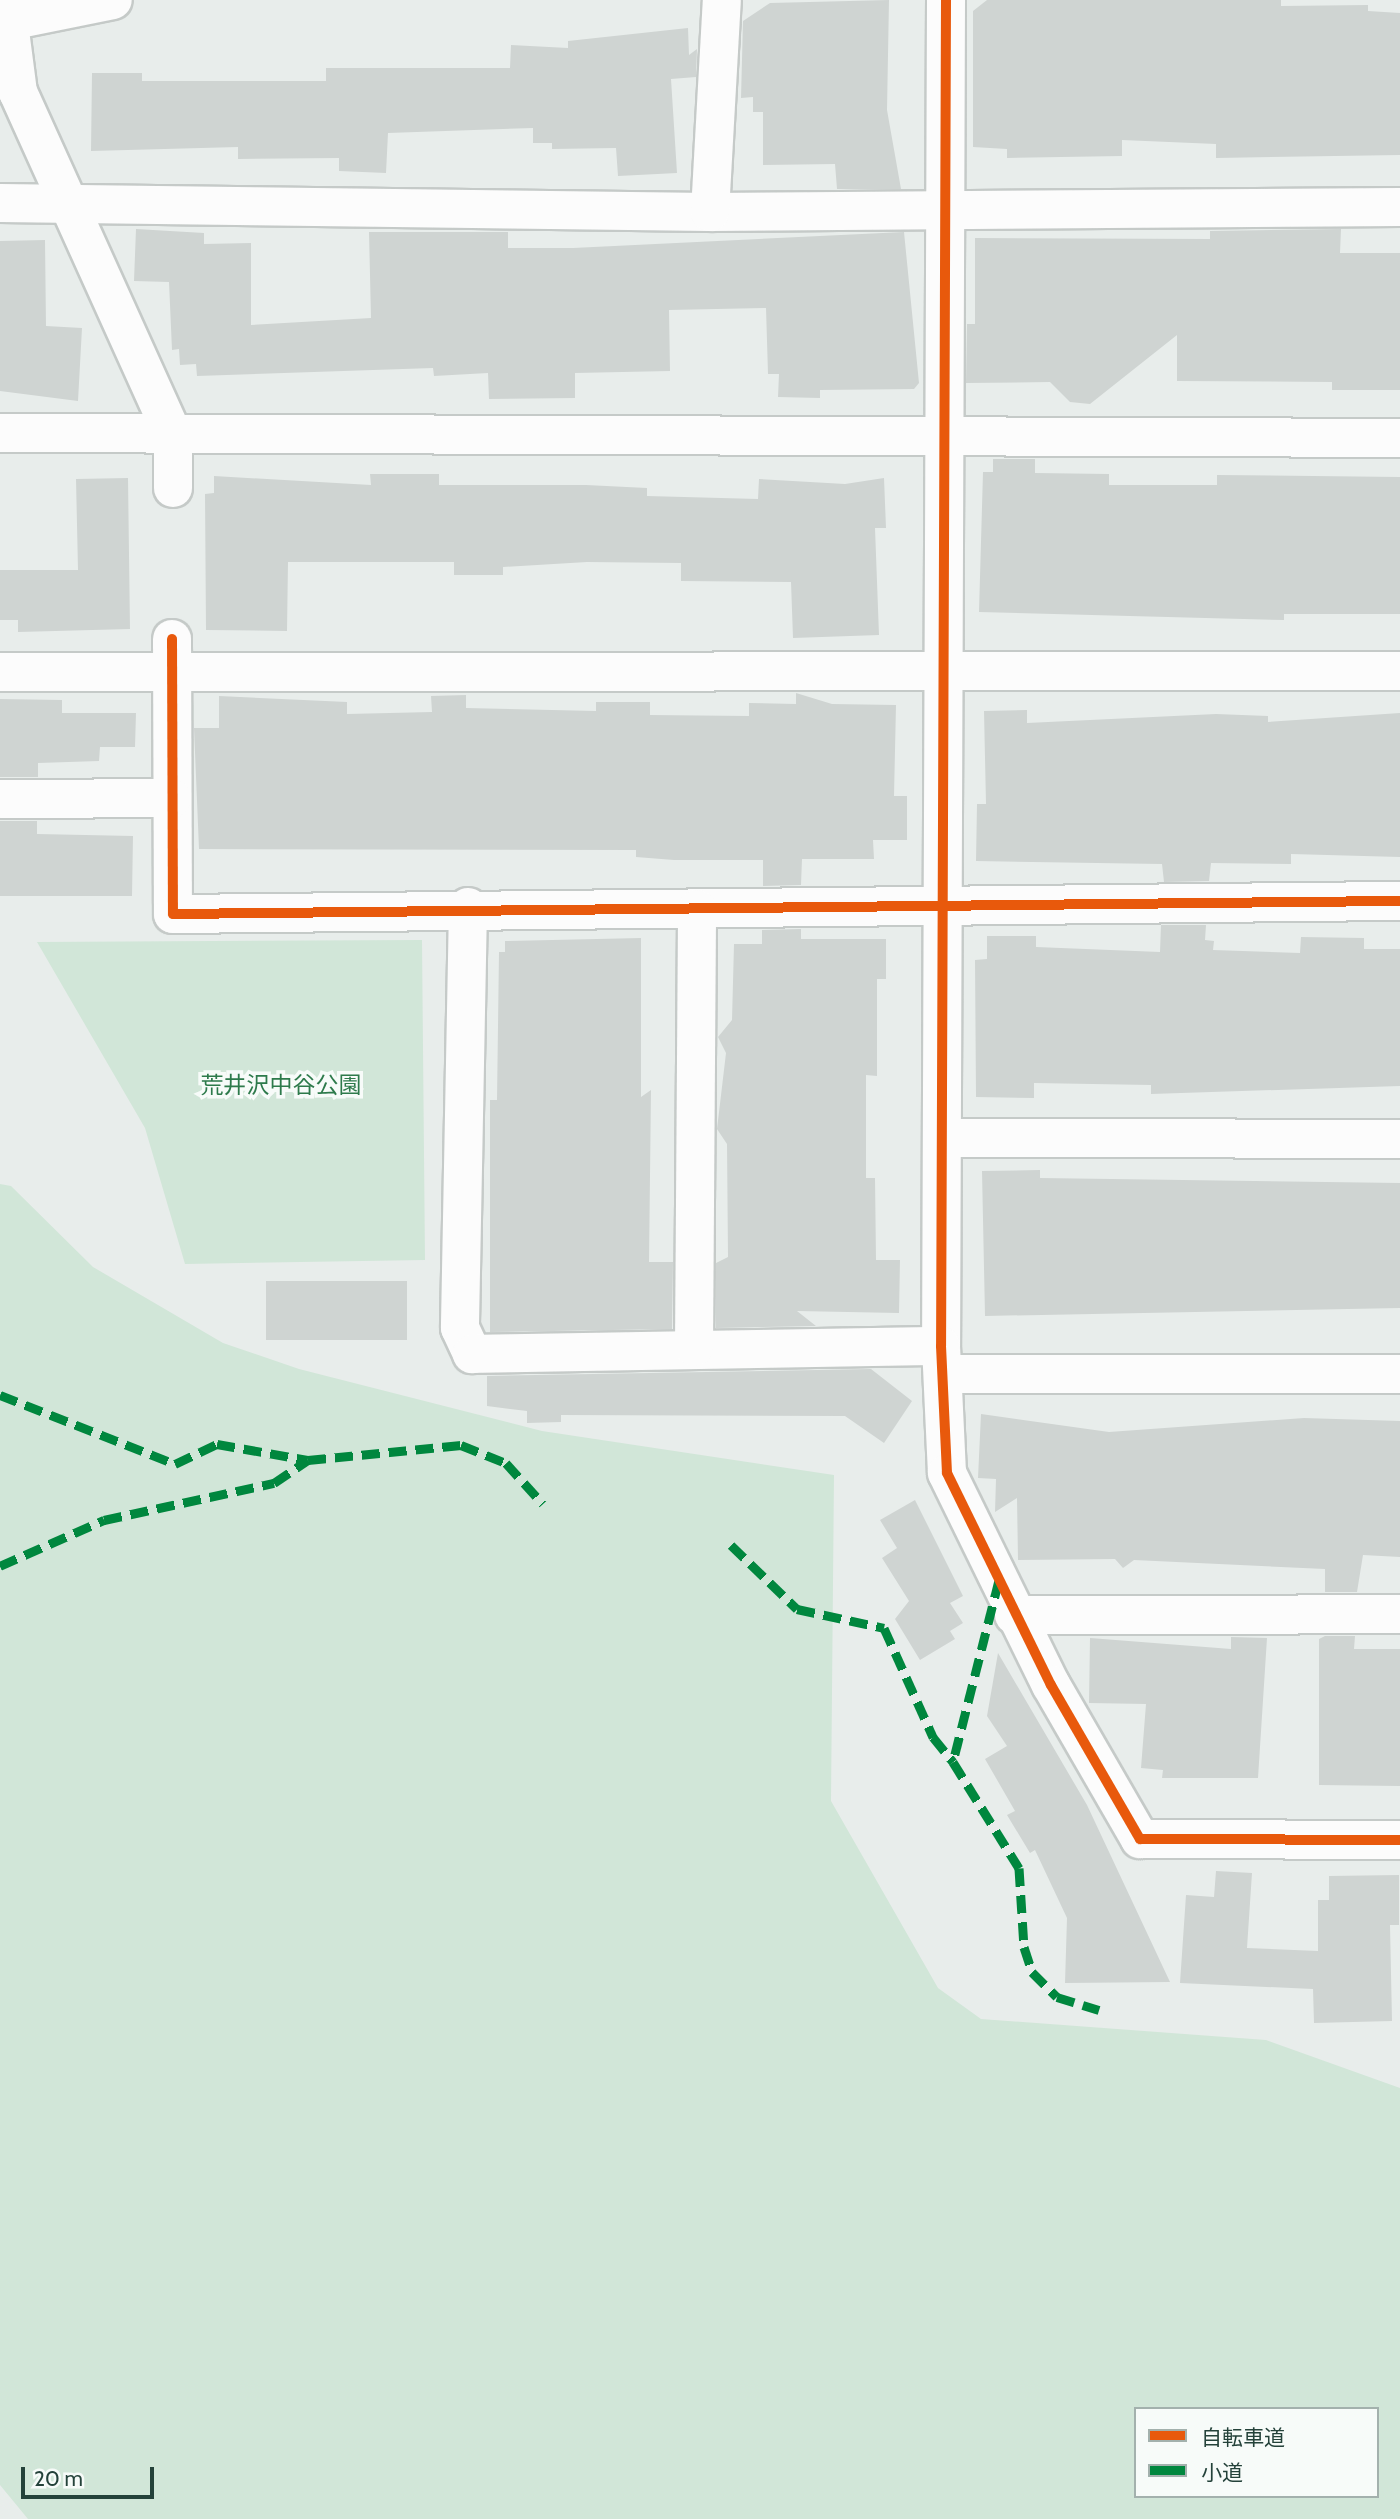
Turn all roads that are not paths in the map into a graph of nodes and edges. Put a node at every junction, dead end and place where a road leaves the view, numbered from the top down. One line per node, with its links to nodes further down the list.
1 (113, 0): 4 (street)
2 (722, 0): 9 (street)
3 (946, 0): 7 (street)
4 (5, 15): 5 (street)
5 (69, 201): 6 (street); 9 (street); 11 (street)
6 (0, 203)
7 (942, 206): 8 (street); 9 (street); 12 (street)
8 (1400, 206)
9 (710, 212)
10 (0, 433): 11 (street)
11 (173, 435): 12 (street); 14 (street)
12 (944, 437): 13 (street); 18 (street)
13 (1400, 438)
14 (173, 488)
15 (173, 655): 17 (street); 18 (street); 19 (street)
16 (1400, 671): 18 (street)
17 (0, 672)
18 (946, 672): 23 (street)
19 (172, 798): 20 (street); 22 (street)
20 (0, 799)
21 (1400, 901): 23 (street)
22 (468, 907): 24 (street); 27 (street)
23 (942, 908): 24 (street); 25 (street)
24 (697, 909): 27 (street)
25 (942, 1138): 26 (street); 28 (street)
26 (1400, 1139)
27 (694, 1347): 28 (street)
28 (942, 1360): 29 (street); 31 (street)
29 (1400, 1374)
30 (1400, 1614): 31 (street)
31 (1014, 1615): 32 (street)
32 (1400, 1840)

